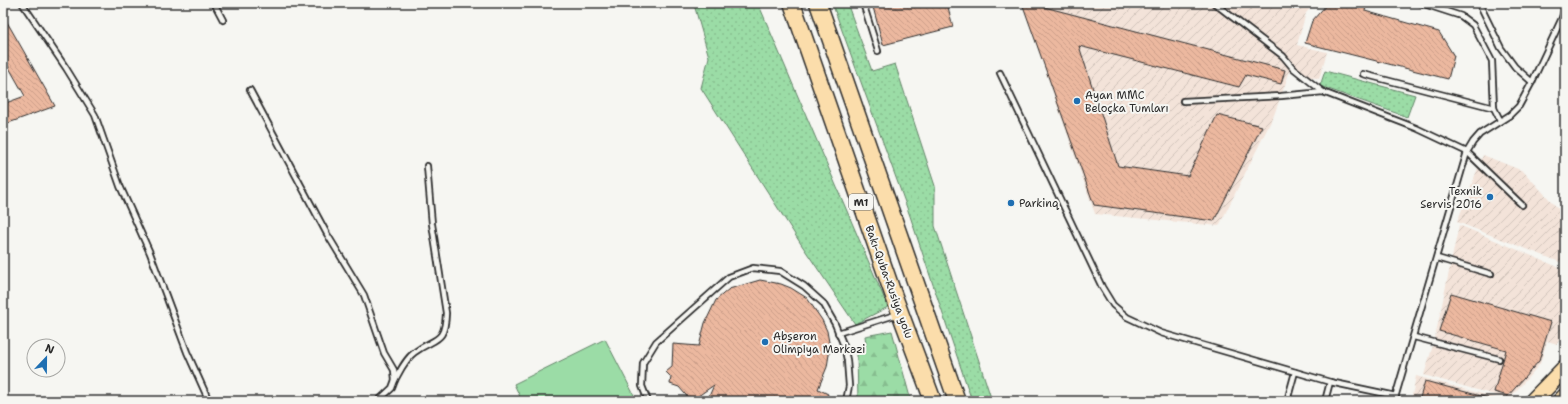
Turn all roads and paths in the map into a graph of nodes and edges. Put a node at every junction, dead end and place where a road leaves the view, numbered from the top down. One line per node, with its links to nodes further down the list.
1 (22, 3): 35 (lane)
2 (214, 3): 10 (lane)
3 (792, 3): 25 (highway, Bakı-Quba-Rusiya yolu / M1)
4 (818, 3): 40 (highway, M1)
5 (863, 3): 11 (lane)
6 (1214, 3): 16 (lane)
7 (1421, 3): 18 (lane)
8 (1479, 3): 14 (lane)
9 (1565, 8): 14 (lane)
10 (223, 20)
11 (878, 51)
12 (1000, 73): 30 (lane)
13 (1363, 74): 18 (lane)
14 (1532, 82): 19 (lane)
15 (250, 90): 31 (lane)
16 (1323, 92): 17 (lane); 20 (lane)
17 (1183, 101)
18 (1494, 108): 19 (lane)
19 (1500, 120): 20 (lane)
20 (1467, 152): 22 (lane); 23 (lane)
21 (427, 166): 31 (lane)
22 (1522, 205)
23 (1437, 258): 24 (lane); 27 (lane)
24 (1491, 274)
25 (900, 314): 26 (lane); 39 (highway, Bakı-Quba-Rusiya yolu / M1)
26 (838, 333): 37 (lane); 38 (lane)
27 (1414, 337): 28 (lane); 33 (lane)
28 (1499, 359)
29 (1565, 368): 44 (highway)
30 (1295, 372): 32 (lane); 41 (lane)
31 (395, 380): 36 (lane)
32 (1330, 382): 33 (lane); 42 (lane)
33 (1396, 396): 43 (lane)
34 (1565, 397): 45 (highway)
35 (209, 401)
36 (378, 401)
37 (648, 401)
38 (846, 401)
39 (933, 401)
40 (957, 401)
41 (1287, 401)
42 (1325, 401)
43 (1394, 401)
44 (1532, 401)
45 (1561, 401)

